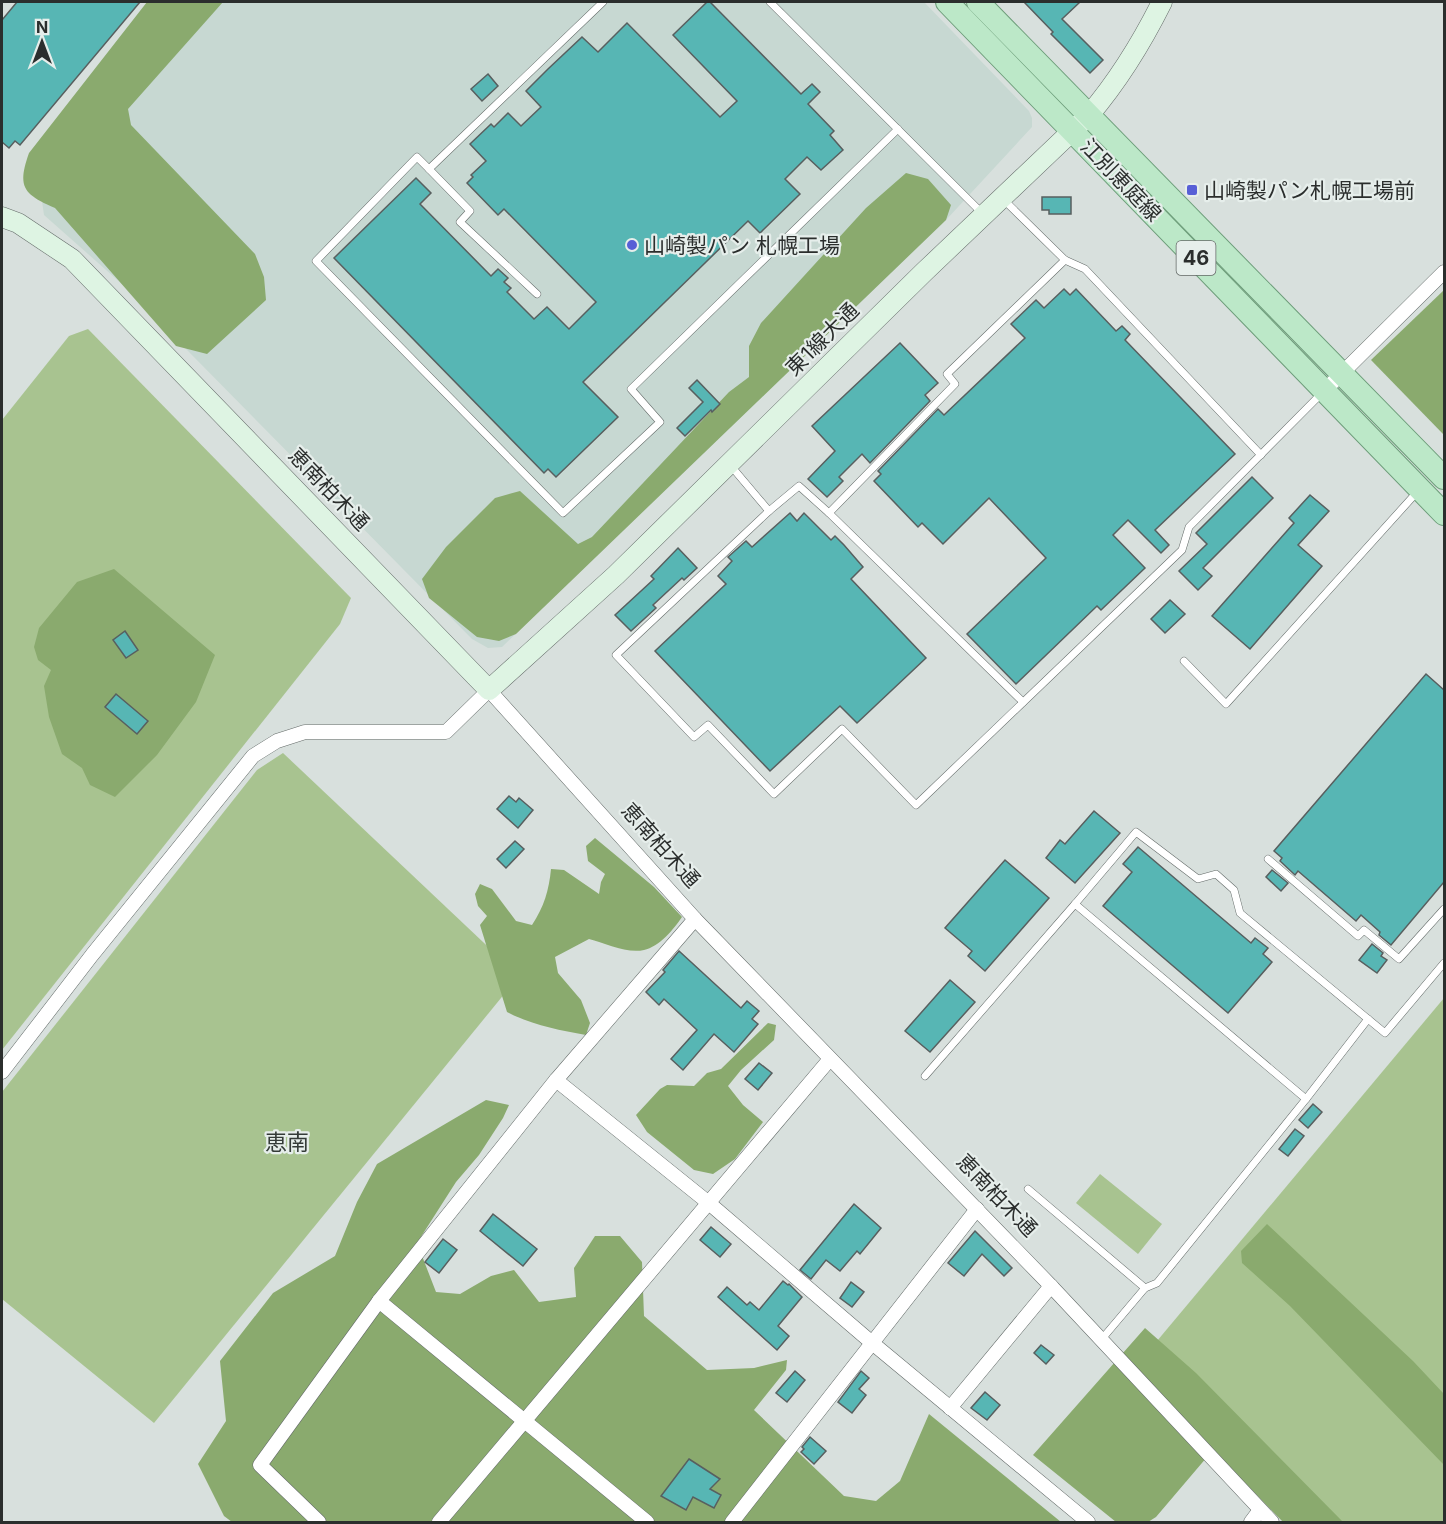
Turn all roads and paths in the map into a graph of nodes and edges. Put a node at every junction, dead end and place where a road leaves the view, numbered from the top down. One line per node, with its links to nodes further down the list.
1 (603, 2): 8 (lane)
2 (770, 2): 7 (lane)
3 (947, 2): 6 (main road, 江別恵庭線 / 46)
4 (978, 2): 6 (main road, 江別恵庭線 / 46)
5 (1162, 2): 6 (street, 東1線大通)
6 (1081, 123): 9 (street, 東1線大通); 15 (main road, 江別恵庭線 / 46); 16 (main road, 江別恵庭線 / 46)
7 (898, 129): 8 (lane); 10 (lane)
8 (429, 169): 14 (lane)
9 (1002, 198): 10 (street, 東1線大通); 12 (lane)
10 (983, 214): 18 (street, 東1線大通)
11 (2, 217): 25 (street, 恵南柏木通)
12 (1065, 260): 17 (lane); 22 (lane)
13 (1444, 272): 15 (street)
14 (537, 294)
15 (1342, 374): 16 (street); 19 (main road, 江別恵庭線 / 46)
16 (1324, 391): 17 (lane); 20 (main road, 江別恵庭線 / 46)
17 (1261, 455): 26 (lane)
18 (729, 464): 21 (lane); 25 (street, 東1線大通)
19 (1444, 478)
20 (1420, 489): 23 (main road, 江別恵庭線 / 46); 24 (lane)
21 (769, 511): 22 (lane); 26 (lane)
22 (829, 513): 26 (lane)
23 (1444, 514)
24 (1184, 661)
25 (489, 690): 30 (street, 恵南柏木通); 34 (street)
26 (1023, 702)
27 (1268, 859): 29 (lane)
28 (1075, 904): 32 (lane); 35 (lane); 37 (lane)
29 (1444, 909)
30 (695, 919): 33 (street, 恵南柏木通); 36 (street)
31 (1444, 963): 32 (lane)
32 (1368, 1019): 37 (lane)
33 (830, 1059): 39 (street); 40 (street, 恵南柏木通)
34 (2, 1072)
35 (925, 1076)
36 (556, 1080): 39 (street); 43 (street)
37 (1306, 1099): 42 (lane)
38 (1028, 1189): 42 (lane)
39 (710, 1204): 45 (street); 47 (street)
40 (977, 1209): 41 (street, 恵南柏木通); 45 (street)
41 (1051, 1286): 44 (street, 恵南柏木通); 46 (street)
42 (1145, 1288): 44 (lane)
43 (379, 1301): 47 (street); 49 (street)
44 (1101, 1340): 48 (street, 恵南柏木通)
45 (871, 1342): 46 (street); 52 (street)
46 (950, 1408): 53 (street)
47 (525, 1421): 50 (street); 51 (street)
48 (1260, 1510): 54 (street); 55 (street, 恵南柏木通)
49 (319, 1522)
50 (439, 1522)
51 (647, 1522)
52 (732, 1522)
53 (1088, 1522)
54 (1251, 1522)
55 (1272, 1522)

